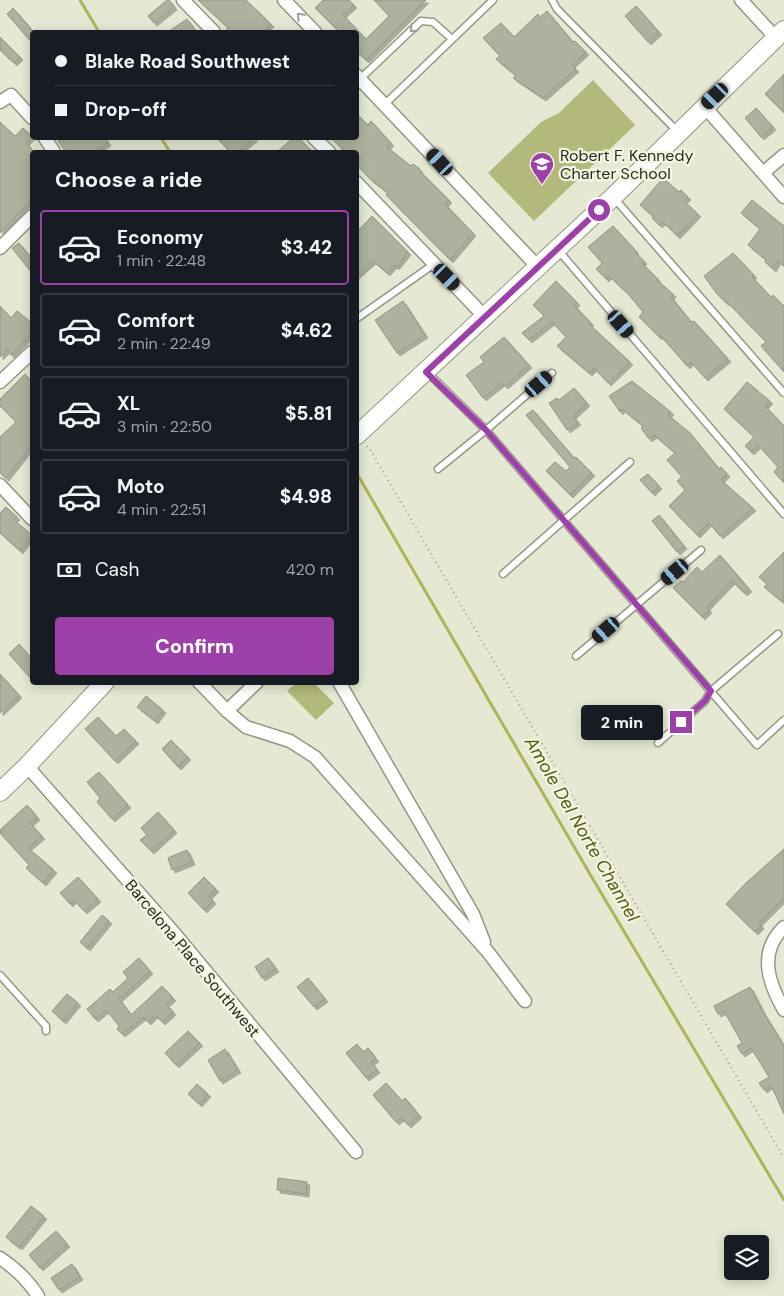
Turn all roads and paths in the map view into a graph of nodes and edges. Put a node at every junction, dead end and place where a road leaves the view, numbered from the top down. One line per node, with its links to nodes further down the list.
1 (183, 0): 6 (street)
2 (284, 0): 7 (street, one-way to 2)
3 (492, 0): 9 (lane)
4 (552, 0): 16 (lane)
5 (741, 0): 8 (street)
6 (212, 30)
7 (313, 30)
8 (780, 34): 14 (main road)
9 (452, 39): 10 (lane, one-way to 10); 13 (lane)
10 (359, 76)
11 (359, 78): 13 (street)
12 (0, 102): 15 (street)
13 (385, 104): 28 (street)
14 (704, 106): 16 (main road); 20 (street)
15 (30, 116)
16 (678, 132): 22 (main road)
17 (316, 140): 18 (street)
18 (326, 150)
19 (784, 154): 20 (street)
20 (763, 173): 23 (street)
21 (359, 185): 27 (street)
22 (612, 197): 26 (main road); 35 (lane)
23 (784, 197)
24 (30, 218): 25 (street)
25 (0, 248)
26 (557, 249): 28 (main road); 42 (lane)
27 (434, 264): 29 (street); 30 (lane)
28 (537, 266): 29 (main road)
29 (484, 316): 32 (main road)
30 (359, 317)
31 (30, 359): 34 (street)
32 (426, 372): 36 (lane); 37 (main road)
33 (552, 372): 36 (lane)
34 (0, 382)
35 (784, 393)
36 (486, 430): 40 (lane); 44 (lane)
37 (359, 433)
38 (359, 437): 67 (path)
39 (630, 462): 44 (lane)
40 (438, 469)
41 (0, 485): 43 (street)
42 (784, 514)
43 (30, 517)
44 (563, 521): 46 (lane); 47 (lane)
45 (701, 550): 47 (lane)
46 (503, 574)
47 (635, 605): 49 (lane); 54 (lane)
48 (778, 634): 54 (lane)
49 (576, 656)
50 (102, 685): 58 (main road)
51 (202, 685): 55 (street)
52 (254, 685): 55 (street)
53 (341, 685): 61 (street)
54 (711, 691): 56 (lane); 57 (lane)
55 (227, 711): 61 (street)
56 (784, 720)
57 (658, 743)
58 (27, 766): 59 (main road); 66 (street, Barcelona Place Southwest)
59 (0, 792)
60 (784, 927): 64 (street)
61 (488, 952): 63 (street)
62 (0, 975): 65 (lane)
63 (525, 1001)
64 (784, 1010)
65 (46, 1031)
66 (356, 1152)
67 (784, 1158)
68 (0, 1258): 69 (street)
69 (38, 1296)

